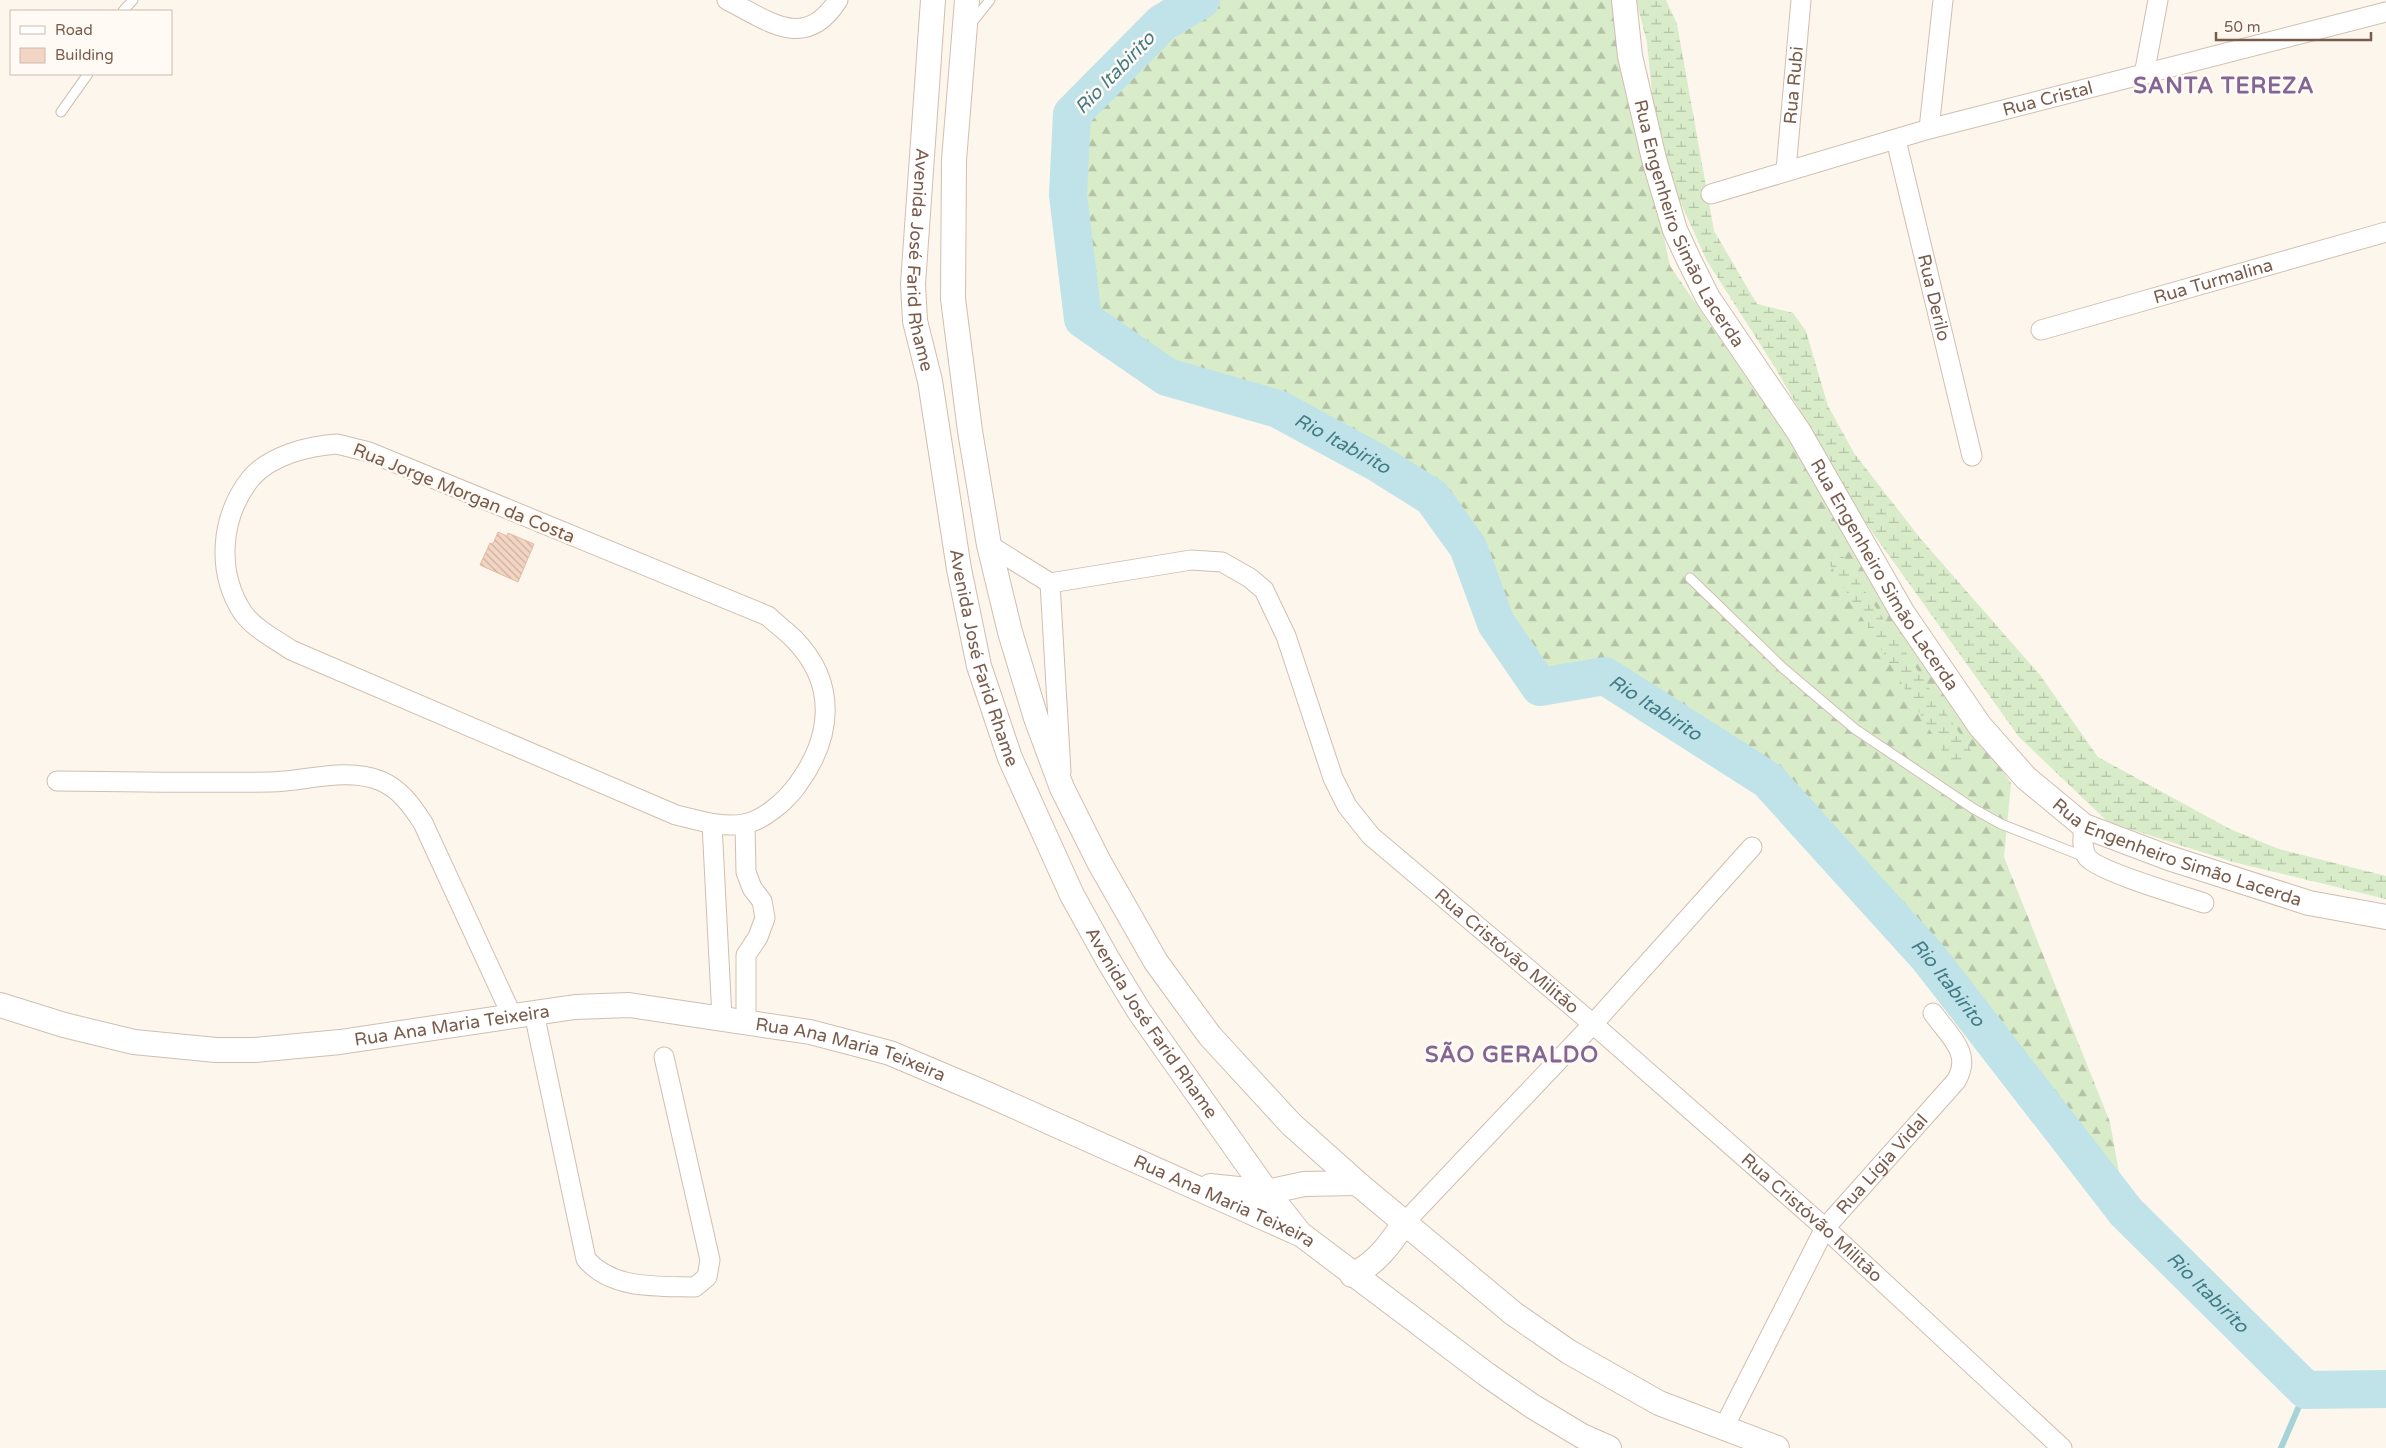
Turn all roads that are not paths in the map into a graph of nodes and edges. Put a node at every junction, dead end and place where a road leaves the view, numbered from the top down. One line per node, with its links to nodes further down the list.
1 (133, 0): 11 (lane)
2 (727, 0): 3 (street)
3 (838, 0)
4 (933, 0): 45 (street, Avenida José Farid Rhame)
5 (967, 0): 13 (street)
6 (990, 0): 13 (lane)
7 (1624, 0): 31 (street, Rua Engenheiro Simão Lacerda)
8 (1802, 0): 19 (street, Rua Rubi)
9 (1943, 0): 17 (street)
10 (2158, 0): 15 (street)
11 (124, 10)
12 (2386, 12): 15 (street, Rua Cristal)
13 (964, 33): 24 (street)
14 (87, 75): 16 (lane)
15 (2144, 75): 17 (street, Rua Cristal)
16 (61, 112)
17 (1929, 129): 18 (street, Rua Cristal)
18 (1896, 140): 19 (street, Rua Cristal); 23 (street, Rua Derilo)
19 (1786, 170): 20 (street, Rua Cristal)
20 (1711, 194)
21 (2386, 232): 22 (street, Rua Turmalina)
22 (2041, 330)
23 (1972, 456)
24 (989, 545): 26 (street); 28 (street)
25 (1690, 578): 33 (lane)
26 (1050, 583): 28 (street); 41 (street, Rua Cristóvão Militão)
27 (57, 782): 38 (street)
28 (1062, 788): 43 (street)
29 (712, 824): 30 (street, Rua Jorge Morgan da Costa); 30 (street, Rua Jorge Morgan da Costa); 39 (street)
30 (744, 824): 40 (street)
31 (2084, 826): 33 (street); 35 (street, Rua Engenheiro Simão Lacerda)
32 (1752, 846): 41 (street)
33 (2087, 857): 34 (street)
34 (2204, 903)
35 (2386, 917)
36 (0, 1005): 38 (street, Rua Ana Maria Teixeira)
37 (1933, 1013): 47 (street, Rua Lígia Vidal)
38 (524, 1016): 39 (street, Rua Ana Maria Teixeira); 42 (street)
39 (722, 1018): 40 (street, Rua Ana Maria Teixeira)
40 (746, 1022): 44 (street, Rua Ana Maria Teixeira)
41 (1593, 1024): 46 (street); 47 (street, Rua Cristóvão Militão)
42 (664, 1057)
43 (1358, 1183): 45 (street); 46 (street)
44 (1188, 1184): 45 (street); 48 (street, Rua Ana Maria Teixeira)
45 (1268, 1192): 48 (street, Avenida José Farid Rhame)
46 (1405, 1222): 49 (street); 50 (street)
47 (1825, 1228): 50 (street, Rua Lígia Vidal); 51 (street, Rua Cristóvão Militão)
48 (1302, 1235): 49 (street, Rua Ana Maria Teixeira)
49 (1352, 1275): 52 (street, Rua Ana Maria Teixeira)
50 (1723, 1429): 53 (street)
51 (2046, 1441): 54 (street, Rua Cristóvão Militão)
52 (1609, 1448)
53 (1778, 1448)
54 (2062, 1448)

